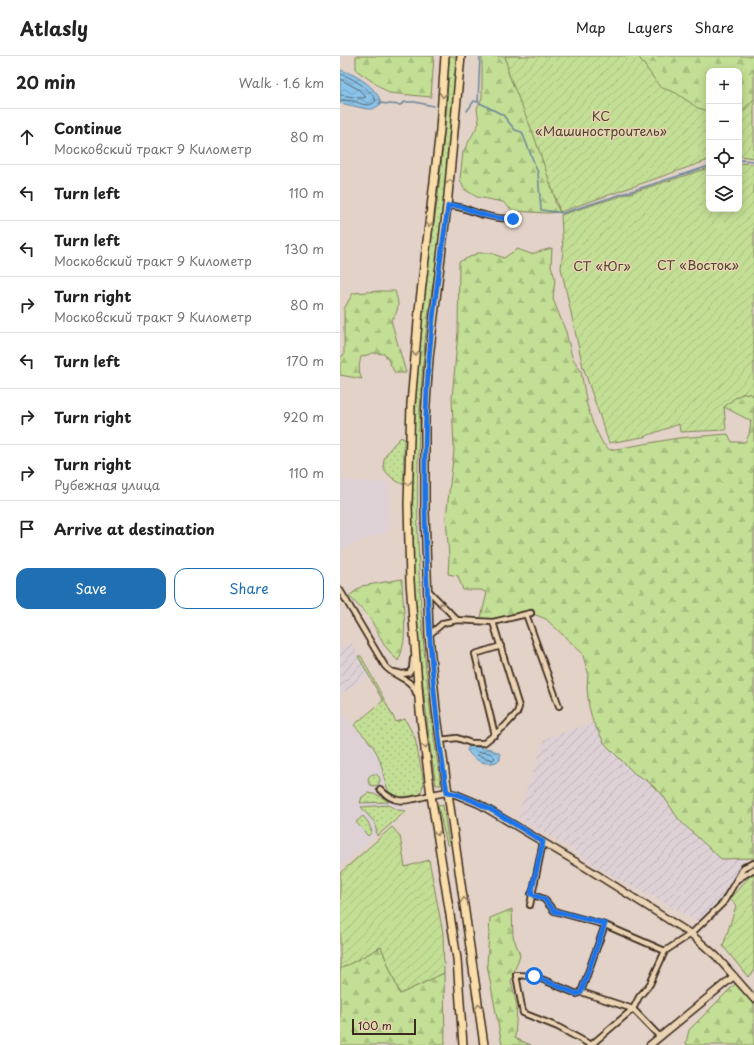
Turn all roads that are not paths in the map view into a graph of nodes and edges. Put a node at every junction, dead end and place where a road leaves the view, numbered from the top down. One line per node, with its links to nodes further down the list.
1 (445, 56): 12 (main road, one-way to 12)
2 (461, 56): 3 (main road, one-way to 2)
3 (448, 206): 4 (street); 6 (main road)
4 (519, 217)
5 (340, 590): 14 (street)
6 (427, 590): 9 (street, one-way to 6); 11 (main road)
7 (531, 613): 8 (street)
8 (526, 614): 10 (street); 15 (street)
9 (457, 620): 10 (street); 11 (street)
10 (493, 622): 13 (street)
11 (429, 634): 18 (main road)
12 (414, 645): 14 (street); 16 (main road)
13 (501, 646): 17 (street); 17 (street)
14 (381, 660): 16 (street)
15 (559, 706)
16 (420, 707): 21 (main road, one-way to 21)
17 (495, 735): 18 (street)
18 (440, 740): 20 (main road)
19 (380, 789): 21 (street)
20 (447, 792): 21 (street); 22 (street); 37 (main road, one-way to 20)
21 (431, 795): 36 (main road, one-way to 36)
22 (543, 842): 26 (street); 29 (street)
23 (754, 863): 25 (street)
24 (754, 869): 25 (street)
25 (737, 880): 29 (street)
26 (531, 894): 27 (street); 28 (street)
27 (530, 905)
28 (605, 924): 30 (street); 32 (street)
29 (691, 934): 30 (street); 31 (street)
30 (665, 951): 34 (street)
31 (734, 976): 33 (street); 35 (street)
32 (581, 992): 34 (street); 38 (street)
33 (754, 999)
34 (633, 1009): 35 (street); 38 (street)
35 (660, 1037): 39 (street)
36 (463, 1045)
37 (484, 1045)
38 (591, 1045)
39 (650, 1045)

